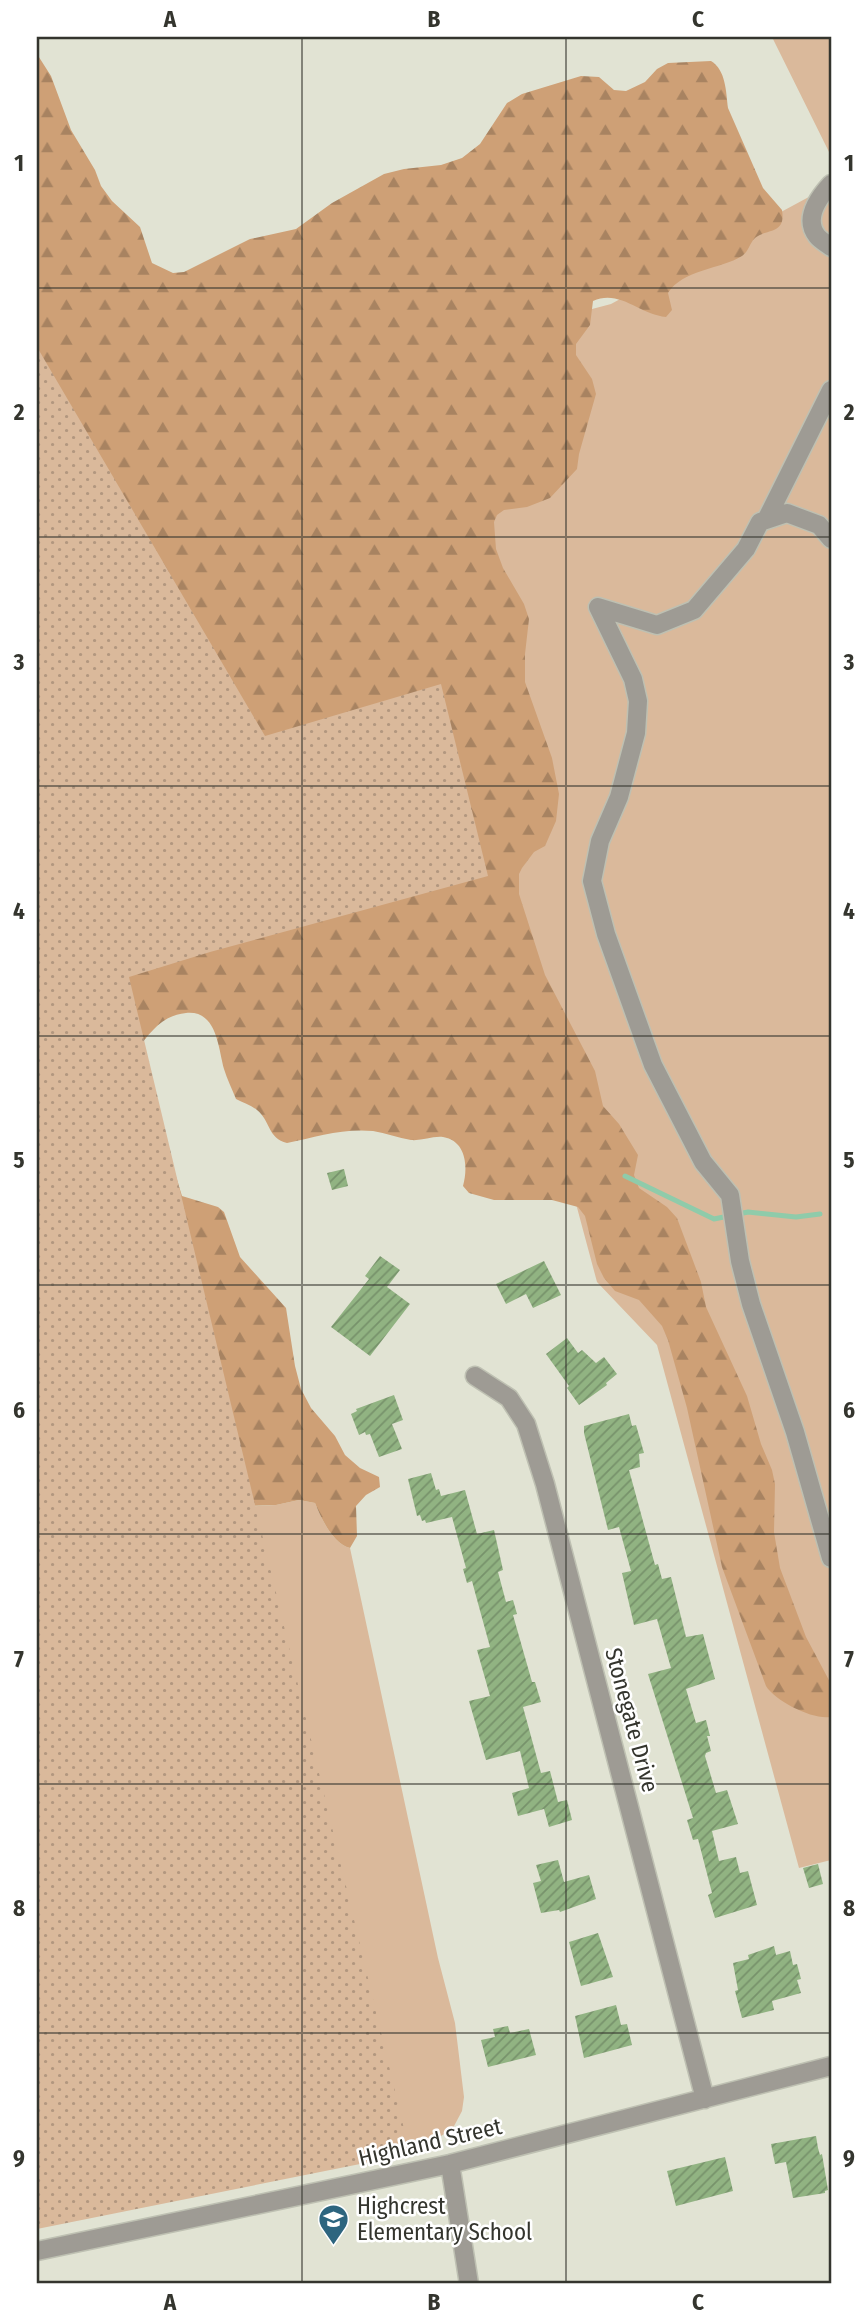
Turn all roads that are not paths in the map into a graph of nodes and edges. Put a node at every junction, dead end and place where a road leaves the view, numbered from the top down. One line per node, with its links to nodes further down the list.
1 (831, 184): 2 (street)
2 (831, 247)
3 (831, 390): 4 (street)
4 (766, 520): 5 (street); 7 (street)
5 (830, 533)
6 (475, 1376): 9 (street, Stonegate Drive)
7 (831, 1558)
8 (831, 2066): 9 (street, Highland Street)
9 (705, 2099): 10 (street, Highland Street)
10 (450, 2164): 11 (street, Highland Street); 12 (street)
11 (37, 2251)
12 (469, 2284)

